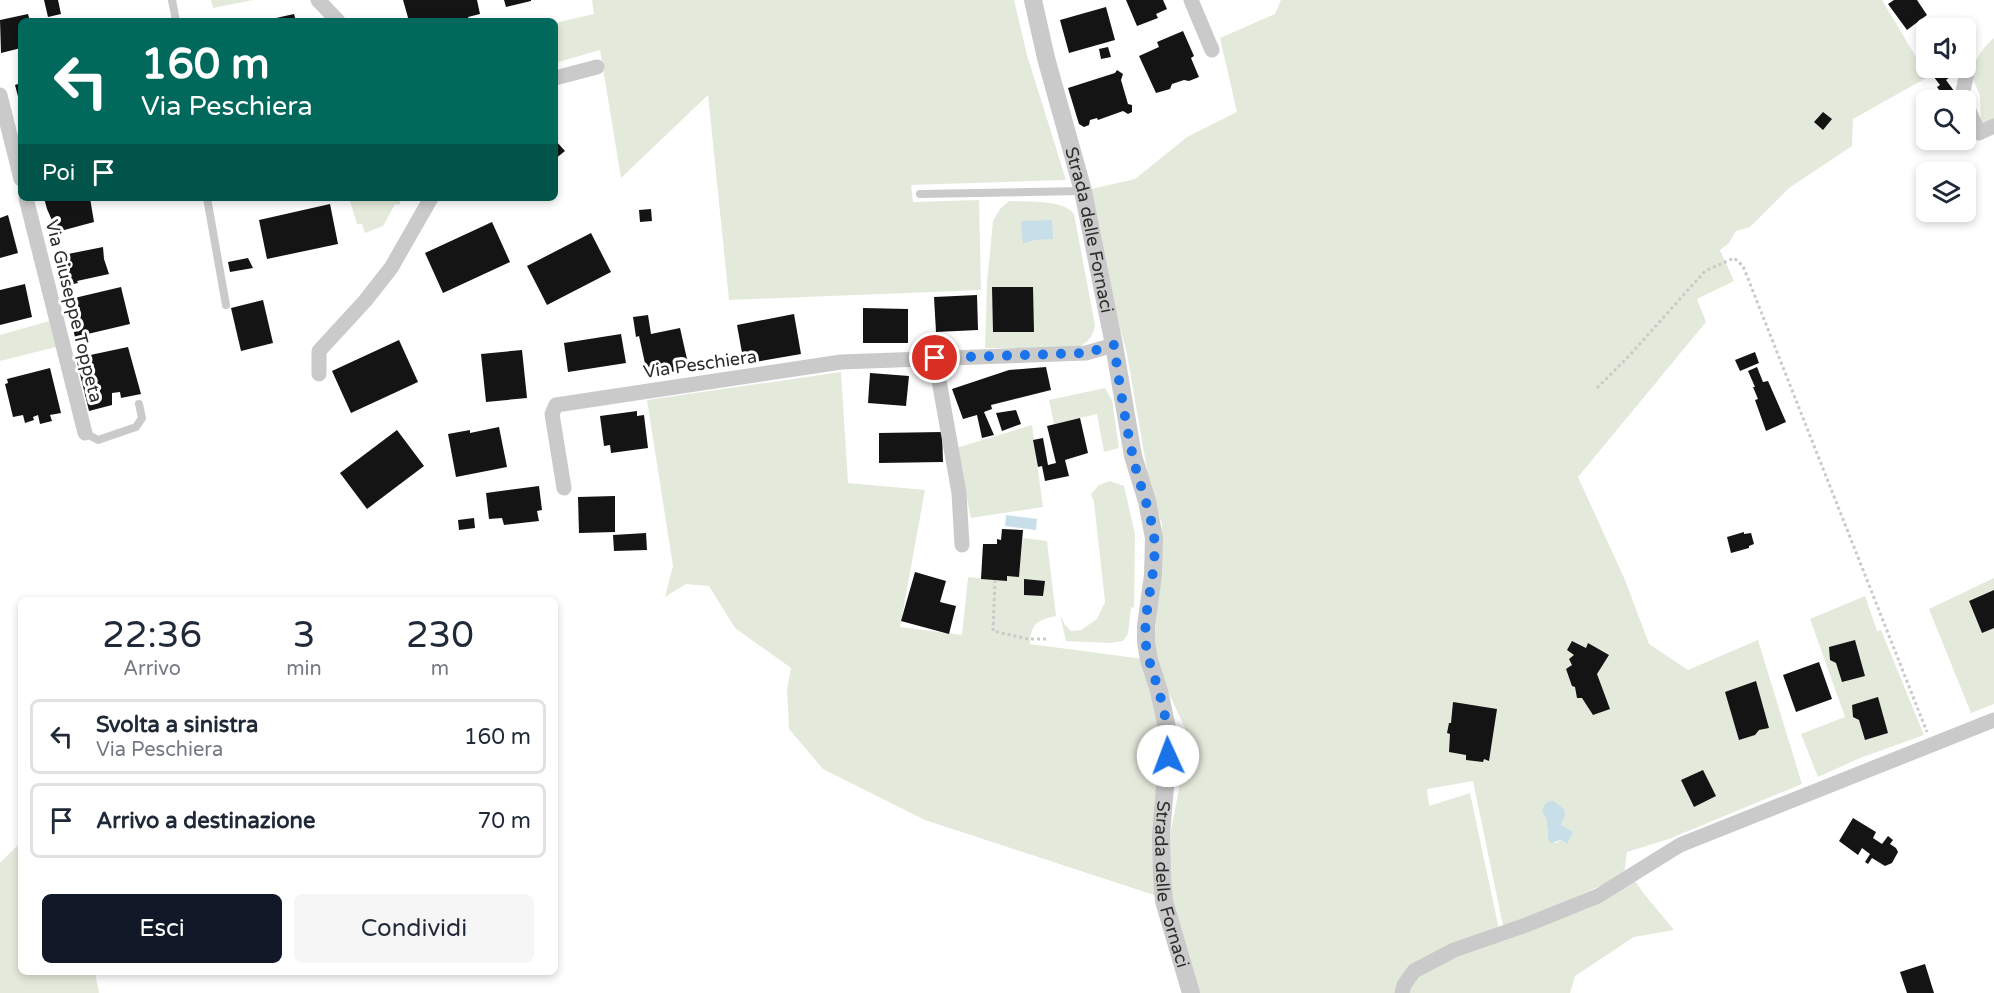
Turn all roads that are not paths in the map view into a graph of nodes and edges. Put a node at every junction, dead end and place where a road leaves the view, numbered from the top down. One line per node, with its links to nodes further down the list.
1 (172, 0): 5 (lane)
2 (318, 0): 6 (street)
3 (1034, 0): 14 (street, Strada delle Fornaci)
4 (1191, 0): 7 (street)
5 (175, 18)
6 (335, 18)
7 (1212, 50)
8 (597, 67): 9 (street)
9 (558, 77)
10 (0, 95): 13 (street)
11 (1976, 126): 12 (street)
12 (1994, 126)
13 (18, 167)
14 (1083, 191): 15 (lane); 20 (street, Strada delle Fornaci)
15 (920, 194)
16 (27, 201): 24 (street, Via Giuseppe Toppeta)
17 (208, 201): 19 (lane)
18 (429, 201): 22 (street)
19 (226, 305)
20 (1114, 345): 21 (street, Via Peschiera); 28 (street, Strada delle Fornaci)
21 (935, 358): 25 (street, Via Peschiera); 26 (street)
22 (319, 374)
23 (139, 404): 24 (lane)
24 (85, 433)
25 (564, 488)
26 (962, 545)
27 (1994, 720): 29 (street)
28 (1191, 993)
29 (1402, 993)

